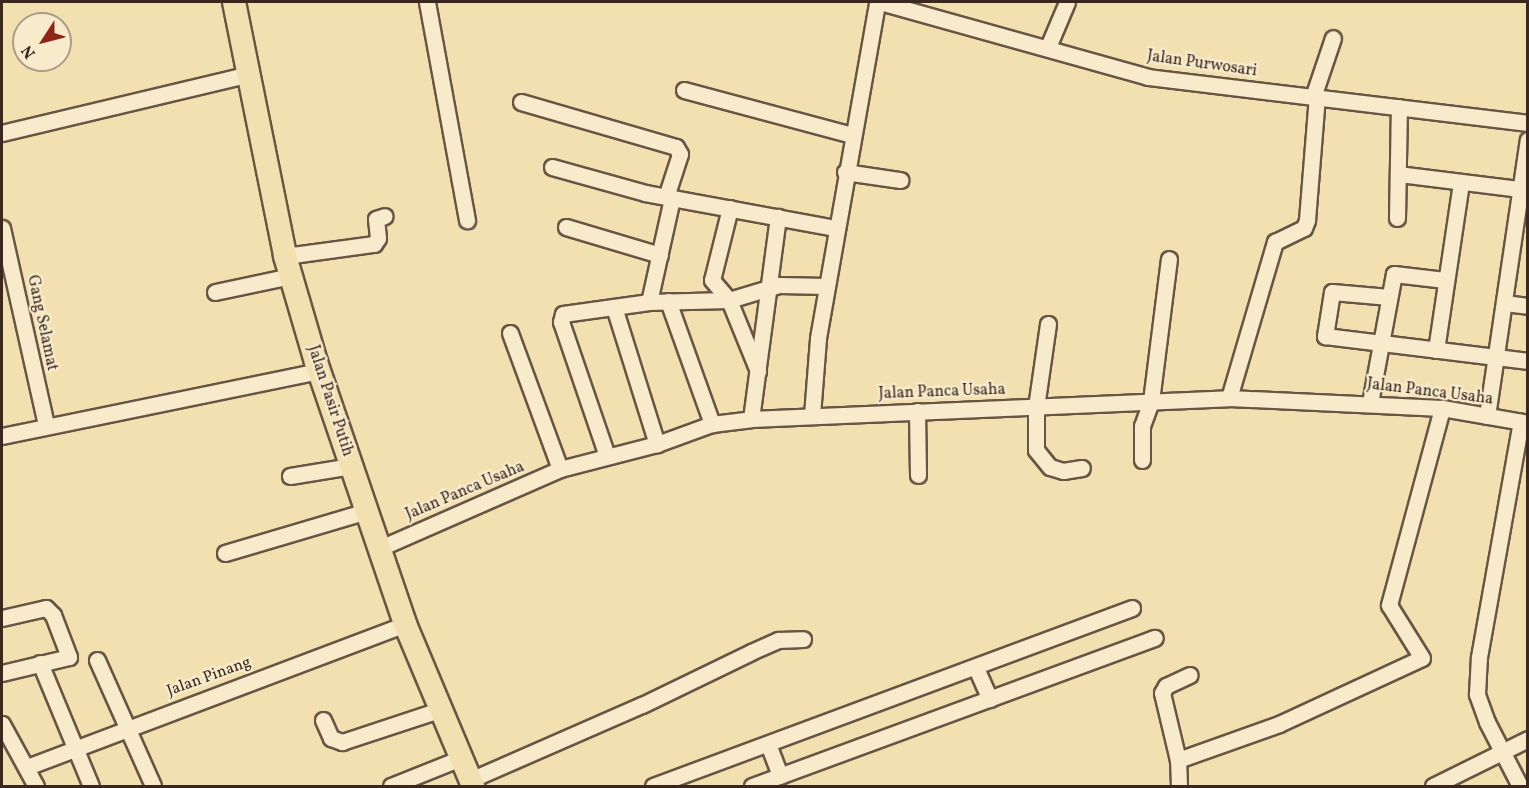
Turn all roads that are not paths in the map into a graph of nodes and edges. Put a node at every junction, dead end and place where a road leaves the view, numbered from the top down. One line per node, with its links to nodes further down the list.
1 (234, 2): 7 (highway, Jalan Pasir Putih)
2 (427, 2): 27 (street)
3 (878, 2): 6 (street, Jalan Purwosari); 14 (street)
4 (1066, 2): 6 (street)
5 (1333, 38): 9 (street)
6 (1048, 47): 9 (street, Jalan Purwosari)
7 (246, 75): 13 (street); 34 (highway, Jalan Pasir Putih)
8 (684, 90): 14 (street)
9 (1315, 97): 11 (street, Jalan Purwosari); 57 (street)
10 (521, 102): 22 (street)
11 (1399, 106): 12 (street, Jalan Purwosari); 18 (street)
12 (1527, 123)
13 (2, 133)
14 (852, 135): 17 (street)
15 (1527, 140): 21 (street)
16 (552, 167): 22 (street)
17 (845, 172): 19 (street); 30 (street)
18 (1399, 174): 20 (street); 26 (street)
19 (900, 180)
20 (1461, 183): 21 (street); 36 (street)
21 (1525, 190): 31 (street)
22 (669, 197): 23 (street); 32 (street)
23 (730, 208): 25 (street); 41 (street)
24 (386, 216): 34 (street)
25 (778, 217): 30 (street); 38 (street)
26 (1397, 218)
27 (467, 220)
28 (566, 227): 32 (street)
29 (2, 228): 35 (street, Gang Selamat)
30 (836, 228): 37 (street)
31 (1520, 246): 44 (street)
32 (660, 255): 42 (street)
33 (1169, 259): 58 (street)
34 (288, 266): 39 (street); 55 (highway, Jalan Pasir Putih)
35 (7, 271): 68 (street, Gang Selamat)
36 (1445, 280): 40 (street); 52 (street)
37 (826, 286): 38 (street); 63 (street)
38 (767, 288): 41 (street); 50 (street)
39 (215, 292)
40 (1389, 297): 51 (street); 51 (street)
41 (729, 300): 43 (street); 49 (street)
42 (649, 302): 43 (street); 46 (street)
43 (668, 302): 67 (street)
44 (1504, 303): 45 (street); 53 (street)
45 (1527, 306)
46 (614, 307): 70 (street); 71 (street)
47 (1048, 324): 60 (street)
48 (510, 333): 75 (street)
49 (742, 337): 50 (street); 56 (street)
50 (763, 338): 56 (street)
51 (1381, 344): 52 (street); 59 (street)
52 (1436, 350): 53 (street)
53 (1496, 357): 54 (street); 64 (street)
54 (1527, 361)
55 (319, 370): 68 (street); 73 (highway, Jalan Pasir Putih)
56 (758, 371): 65 (street)
57 (1229, 398): 58 (street, Jalan Panca Usaha); 59 (street, Jalan Panca Usaha)
58 (1151, 401): 60 (street, Jalan Panca Usaha); 72 (street)
59 (1370, 403): 61 (street, Jalan Panca Usaha)
60 (1036, 407): 62 (street, Jalan Panca Usaha); 74 (street)
61 (1442, 408): 64 (street, Jalan Panca Usaha); 101 (street)
62 (917, 411): 63 (street, Jalan Panca Usaha); 76 (street)
63 (812, 415): 65 (street, Jalan Panca Usaha)
64 (1487, 416): 66 (street, Jalan Panca Usaha)
65 (751, 419): 67 (street, Jalan Panca Usaha)
66 (1524, 423): 99 (street)
67 (712, 424): 70 (street, Jalan Panca Usaha)
68 (46, 425): 69 (street)
69 (2, 436)
70 (657, 444): 71 (street, Jalan Panca Usaha)
71 (607, 456): 75 (street, Jalan Panca Usaha)
72 (1142, 460)
73 (351, 466): 77 (street); 78 (highway, Jalan Pasir Putih)
74 (1082, 468)
75 (560, 469): 79 (street, Jalan Panca Usaha)
76 (918, 475)
77 (290, 476)
78 (367, 511): 79 (highway, Jalan Pasir Putih); 80 (street)
79 (380, 548): 83 (highway, Jalan Pasir Putih)
80 (225, 553)
81 (1132, 608): 88 (street)
82 (2, 618): 87 (street)
83 (405, 624): 92 (highway, Jalan Pasir Putih); 94 (street, Jalan Pinang)
84 (1155, 638): 91 (street)
85 (803, 639): 105 (street)
86 (97, 660): 94 (street)
87 (40, 663): 89 (street); 98 (street)
88 (976, 668): 91 (street); 97 (street)
89 (2, 671)
90 (1190, 675): 101 (street)
91 (990, 699): 103 (street)
92 (442, 709): 93 (street); 100 (highway, Jalan Pasir Putih)
93 (323, 720)
94 (129, 726): 98 (street, Jalan Pinang); 108 (street)
95 (3, 731): 102 (street)
96 (1527, 739): 99 (street)
97 (768, 744): 103 (street); 110 (street)
98 (73, 750): 102 (street, Jalan Pinang); 107 (street)
99 (1504, 752): 104 (street); 114 (street)
100 (461, 758): 105 (highway, Jalan Pasir Putih); 109 (street)
101 (1178, 760): 112 (street)
102 (27, 767): 106 (street)
103 (780, 776): 111 (street)
104 (1463, 780): 113 (street)
105 (471, 783)
106 (36, 786)
107 (91, 786)
108 (153, 786)
109 (391, 786)
110 (652, 786)
111 (752, 786)
112 (1179, 786)
113 (1433, 786)
114 (1520, 786)

